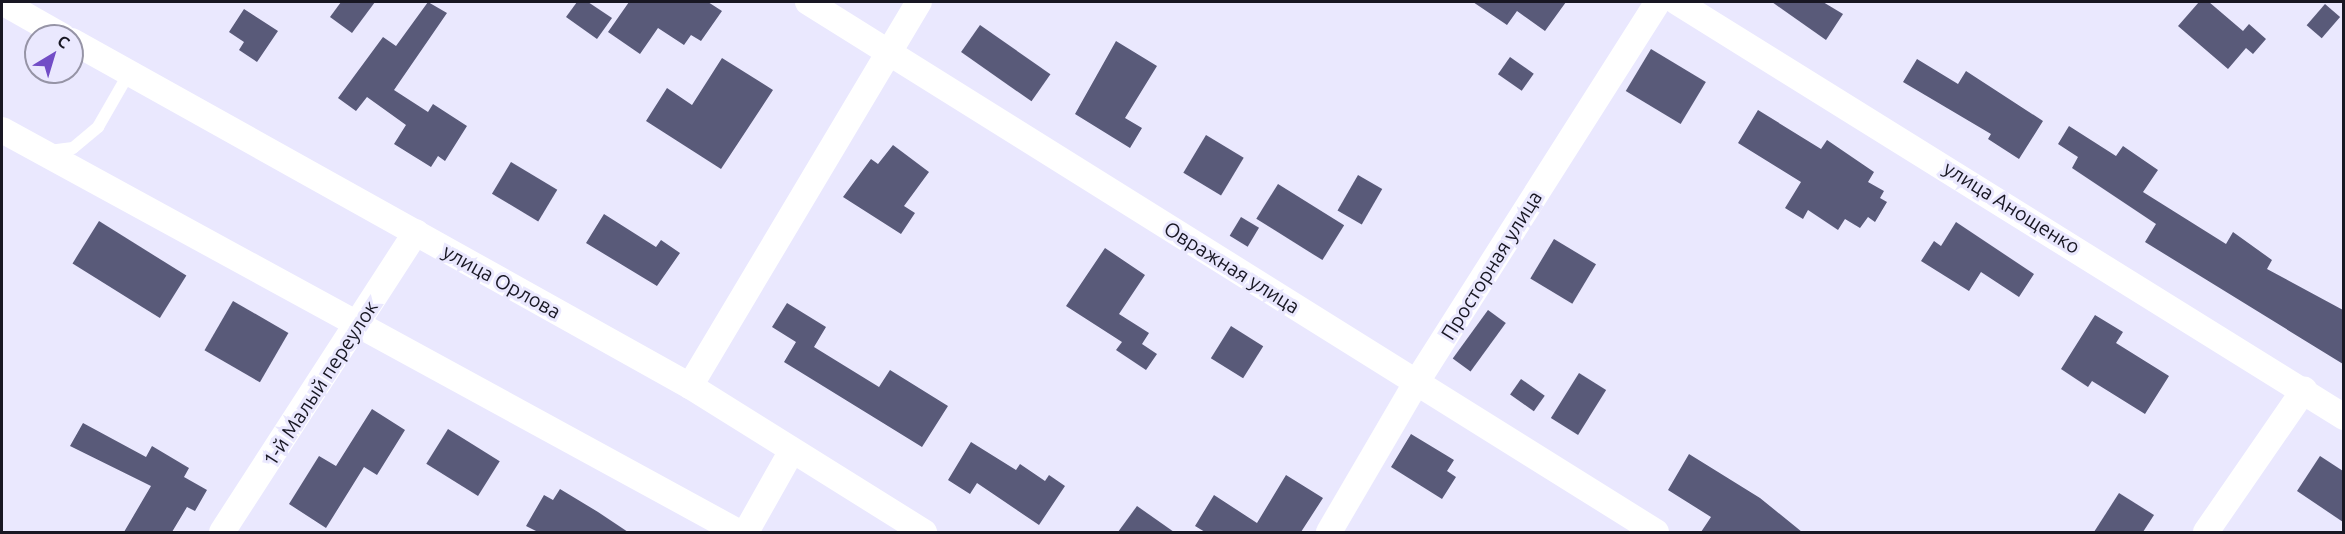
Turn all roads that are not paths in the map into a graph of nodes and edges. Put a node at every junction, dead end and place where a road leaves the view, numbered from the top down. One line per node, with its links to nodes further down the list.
1 (2, 2): 6 (street)
2 (808, 2): 8 (street, Овражная улица)
3 (919, 2): 8 (street)
4 (1658, 2): 14 (street, Просторная улица)
5 (1677, 2): 16 (street, улица Анощенко)
6 (41, 24)
7 (84, 48): 9 (street, улица Орлова)
8 (888, 53): 14 (street, Овражная улица); 15 (street)
9 (129, 73): 11 (lane); 12 (street, улица Орлова)
10 (2, 130): 11 (street)
11 (42, 151): 13 (street)
12 (416, 232): 13 (street, 1-й Малый переулок); 15 (street, улица Орлова)
13 (361, 323): 19 (street, 1-й Малый переулок); 20 (street)
14 (1416, 382): 23 (street, Просторная улица); 24 (street, Овражная улица)
15 (690, 386): 18 (street, улица Орлова)
16 (2304, 390): 17 (street, улица Анощенко); 25 (street)
17 (2343, 417)
18 (791, 452): 21 (street); 22 (street, улица Орлова)
19 (222, 532)
20 (738, 532)
21 (746, 532)
22 (924, 532)
23 (1329, 532)
24 (1656, 532)
25 (2206, 532)

